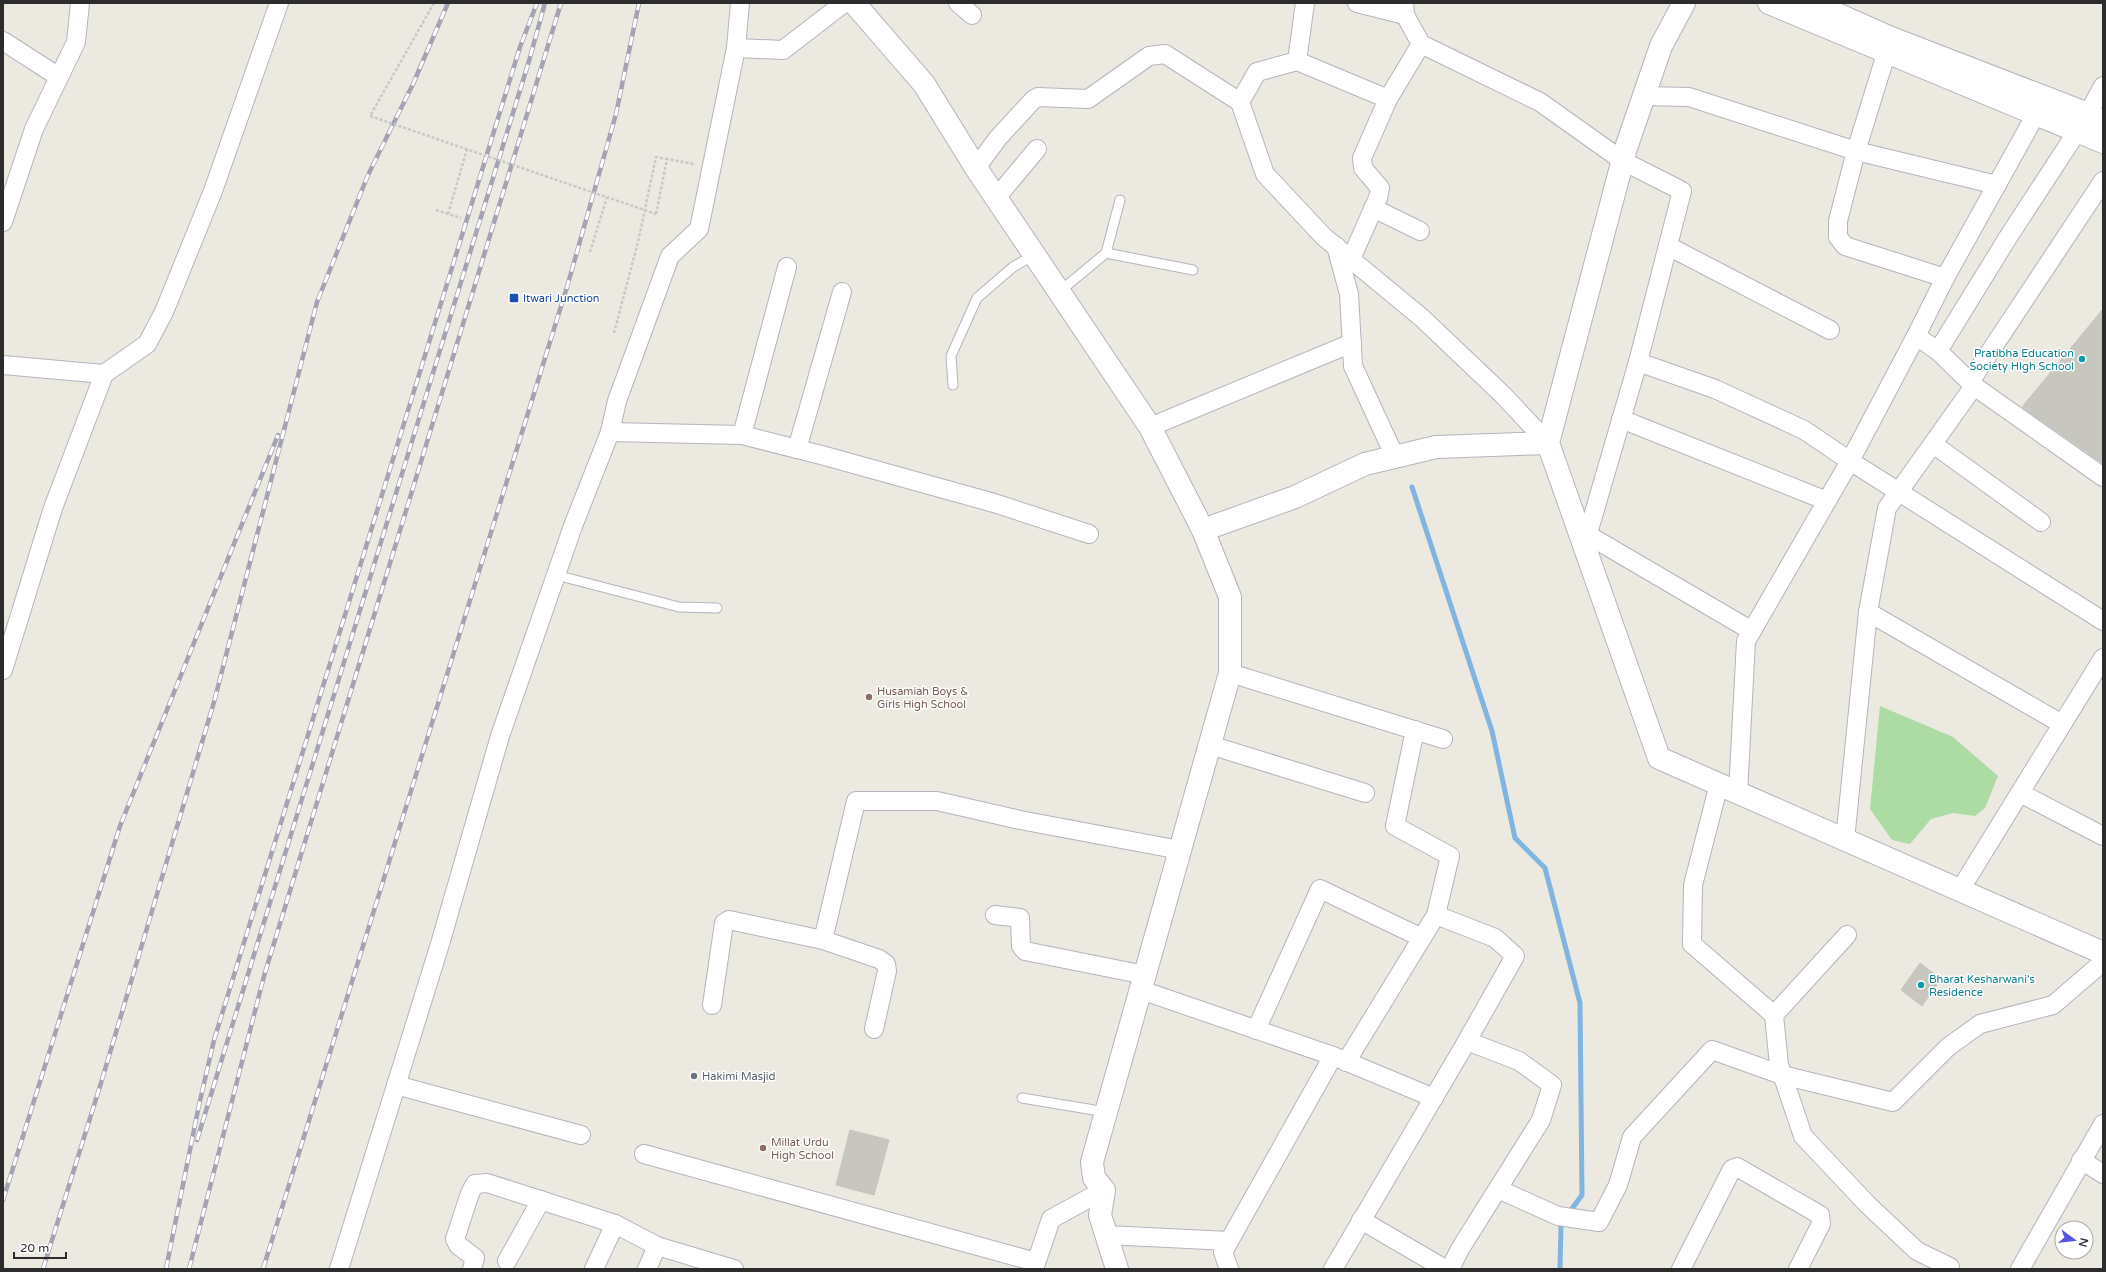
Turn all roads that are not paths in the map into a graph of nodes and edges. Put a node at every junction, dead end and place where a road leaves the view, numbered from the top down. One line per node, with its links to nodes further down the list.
1 (80, 3): 19 (street)
2 (279, 3): 55 (street)
3 (740, 3): 16 (street)
4 (844, 3): 16 (street)
5 (854, 3): 30 (street)
6 (958, 3): 13 (street)
7 (1305, 3): 18 (street)
8 (1357, 3): 12 (street)
9 (1684, 3): 21 (street)
10 (1770, 3): 17 (street)
11 (1812, 3): 25 (street)
12 (1405, 9): 15 (street)
13 (972, 14)
14 (3, 41): 19 (street)
15 (1421, 44): 22 (street); 29 (street)
16 (736, 48): 60 (street)
17 (1887, 51): 24 (street); 28 (street)
18 (1297, 61): 22 (street); 23 (street)
19 (59, 77): 32 (street)
20 (2103, 86): 25 (street)
21 (1644, 96): 28 (street); 29 (street)
22 (1388, 99): 36 (street)
23 (1240, 102): 30 (street); 39 (street)
24 (2036, 114): 25 (street); 33 (street)
25 (2090, 122): 26 (street); 52 (street)
26 (2103, 142)
27 (1037, 149): 34 (street)
28 (1856, 151): 33 (street); 46 (street)
29 (1623, 161): 40 (street); 62 (street)
30 (976, 168): 34 (street)
31 (2103, 181): 56 (street)
32 (9, 184): 37 (street)
33 (1997, 185): 46 (street)
34 (996, 198): 42 (street)
35 (1120, 200): 41 (lane)
36 (1374, 208): 38 (street); 43 (street)
37 (3, 222)
38 (1420, 231)
39 (1336, 246): 43 (street); 51 (street)
40 (1668, 246): 49 (street); 53 (street)
41 (1106, 254): 45 (lane); 48 (lane)
42 (1034, 255): 48 (street); 57 (lane)
43 (1351, 259): 62 (street)
44 (787, 267): 61 (street)
45 (1193, 270)
46 (1945, 278): 50 (street)
47 (842, 292): 64 (street)
48 (1059, 292): 59 (street)
49 (1830, 330)
50 (1916, 336): 52 (street); 66 (street)
51 (1352, 343): 59 (street); 65 (street)
52 (1938, 351): 56 (street)
53 (1638, 362): 58 (street); 66 (street)
54 (3, 365): 55 (street)
55 (104, 374): 80 (street)
56 (1972, 384): 63 (street); 67 (street)
57 (953, 385)
58 (1621, 419): 69 (street); 73 (street)
59 (1150, 427): 71 (street)
60 (610, 432): 61 (street); 74 (street)
61 (742, 435): 64 (street)
62 (1548, 443): 65 (street); 73 (street)
63 (1933, 444): 68 (street); 70 (street)
64 (797, 449): 72 (street)
65 (1394, 457): 71 (street)
66 (1850, 461): 68 (street); 69 (street)
67 (2103, 477)
68 (1898, 492): 76 (street); 77 (street)
69 (1827, 501): 78 (street)
70 (2041, 522)
71 (1203, 530): 81 (street)
72 (1089, 534)
73 (1586, 541): 78 (street); 86 (street)
74 (556, 576): 75 (lane); 108 (street)
75 (717, 608)
76 (1868, 612): 82 (street); 90 (street)
77 (2103, 620)
78 (1752, 631): 86 (street)
79 (2103, 658): 82 (street)
80 (3, 670)
81 (1230, 673): 83 (street); 85 (street)
82 (2062, 724): 88 (street)
83 (1415, 730): 84 (street); 94 (street)
84 (1443, 739)
85 (1210, 745): 87 (street); 91 (street)
86 (1728, 788): 90 (street); 102 (street)
87 (1365, 793)
88 (2020, 793): 89 (street); 92 (street)
89 (2103, 836)
90 (1845, 840): 92 (street)
91 (1180, 850): 97 (street); 100 (street)
92 (1960, 890): 98 (street)
93 (995, 915): 100 (street)
94 (1436, 915): 96 (street); 105 (street)
95 (1847, 935): 102 (street)
96 (1422, 938): 104 (street); 106 (street)
97 (823, 940): 101 (street); 103 (street)
98 (2103, 953)
99 (2103, 962): 107 (street)
100 (1143, 983): 104 (street); 111 (street)
101 (712, 1005)
102 (1774, 1015): 107 (street)
103 (874, 1029)
104 (1256, 1030): 106 (street)
105 (1467, 1041): 110 (street); 117 (street)
106 (1339, 1059): 110 (street); 123 (street)
107 (1782, 1075): 117 (street); 128 (street)
108 (396, 1085): 113 (street); 129 (street)
109 (1022, 1098): 111 (lane)
110 (1434, 1098): 120 (street)
111 (1106, 1112): 118 (street)
112 (2103, 1124): 115 (street)
113 (581, 1135)
114 (644, 1154): 127 (street)
115 (2081, 1160): 116 (street); 141 (street)
116 (2103, 1174)
117 (1498, 1189): 138 (street)
118 (1104, 1190): 122 (street); 127 (street)
119 (541, 1200): 121 (street); 125 (street); 130 (street)
120 (1361, 1220): 136 (street); 137 (street)
121 (615, 1224): 124 (street); 131 (street)
122 (1106, 1235): 123 (street); 134 (street)
123 (1228, 1241): 135 (street)
124 (657, 1246): 126 (street); 132 (street)
125 (507, 1261)
126 (695, 1263): 133 (street)
127 (1035, 1266)
128 (1950, 1267)
129 (339, 1269)
130 (472, 1269)
131 (594, 1269)
132 (647, 1269)
133 (734, 1269)
134 (1117, 1269)
135 (1229, 1269)
136 (1333, 1269)
137 (1445, 1269)
138 (1450, 1269)
139 (1681, 1269): 140 (street)
140 (1798, 1269)
141 (2020, 1269)

